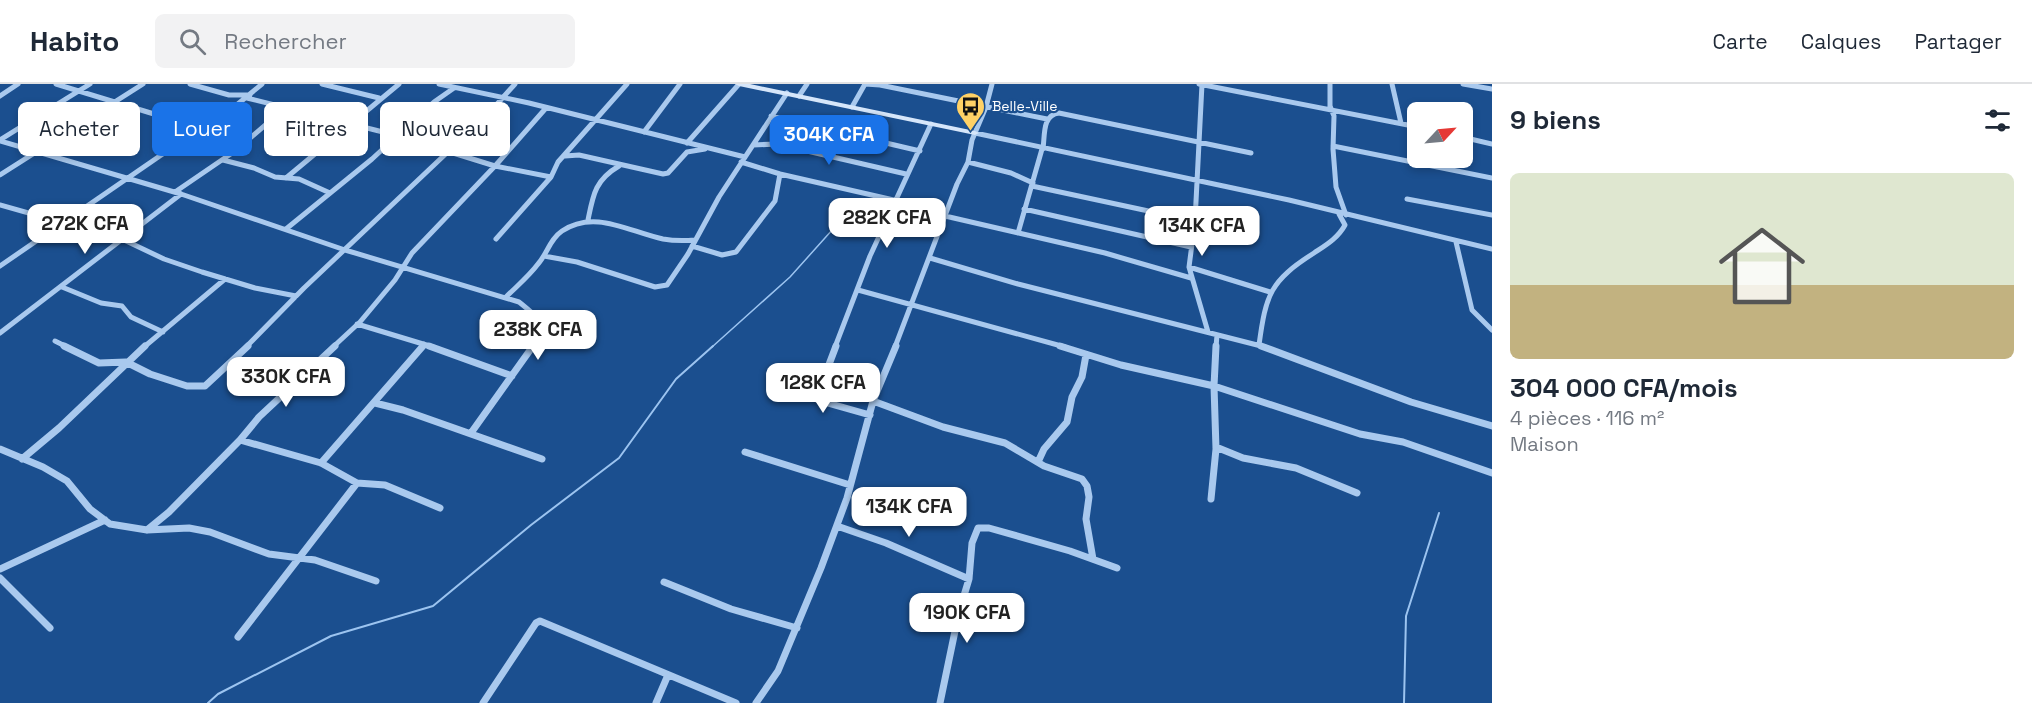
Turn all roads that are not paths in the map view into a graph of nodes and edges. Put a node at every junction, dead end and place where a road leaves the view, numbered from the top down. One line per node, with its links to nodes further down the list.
1 (18, 84): 26 (street)
2 (56, 84): 24 (street)
3 (90, 84): 24 (street)
4 (143, 84): 31 (street)
5 (190, 84): 21 (street)
6 (262, 84): 28 (street)
7 (322, 84): 29 (street)
8 (399, 84): 29 (street)
9 (439, 84): 22 (street)
10 (515, 84): 30 (street)
11 (627, 84): 44 (street)
12 (680, 84): 49 (street)
13 (739, 84): 25 (street); 54 (street)
14 (807, 84): 27 (street)
15 (865, 84): 36 (street); 37 (street)
16 (992, 84): 37 (street)
17 (1201, 84): 40 (street); 53 (street)
18 (1330, 84): 40 (street)
19 (1392, 84): 45 (street)
20 (1464, 84): 23 (street)
21 (200, 85): 28 (street)
22 (454, 88): 30 (street); 34 (street)
23 (1492, 89)
24 (80, 91): 31 (street); 52 (street)
25 (787, 93): 27 (street); 42 (street)
26 (0, 96)
27 (799, 96): 36 (street)
28 (249, 97): 32 (street); 33 (street)
29 (379, 98): 38 (street)
30 (502, 98): 35 (street); 39 (street)
31 (115, 101): 41 (street)
32 (242, 102)
33 (264, 102)
34 (434, 102)
35 (499, 102)
36 (852, 107): 46 (street)
37 (986, 107): 43 (street); 50 (street)
38 (368, 108)
39 (546, 108): 44 (street); 75 (street)
40 (1332, 110): 45 (street); 58 (street)
41 (152, 111)
42 (771, 116): 56 (street); 62 (street)
43 (1047, 119): 53 (street); 60 (street)
44 (597, 120): 49 (street); 70 (street)
45 (1401, 123): 47 (street)
46 (931, 124): 50 (street); 62 (street)
47 (1407, 124)
48 (264, 126): 72 (street)
49 (644, 132): 54 (street)
50 (975, 133): 60 (street); 74 (street)
51 (1473, 140): 55 (street)
52 (0, 141): 57 (street)
53 (1198, 142): 63 (street); 84 (street)
54 (687, 143): 59 (street)
55 (1492, 144)
56 (753, 145): 71 (street); 78 (street)
57 (18, 146)
58 (1333, 146): 83 (street); 93 (street)
59 (711, 149): 71 (street); 76 (street)
60 (1043, 149): 84 (street); 85 (street)
61 (380, 151): 87 (street)
62 (920, 151): 78 (street)
63 (1251, 153)
64 (31, 156): 79 (street)
65 (51, 156): 81 (street)
66 (160, 156): 81 (street)
67 (312, 156): 82 (street)
68 (442, 156): 107 (street)
69 (463, 156): 75 (street)
70 (565, 156): 76 (street); 80 (street)
71 (745, 157): 73 (street)
72 (223, 160): 82 (street); 86 (street)
73 (741, 162): 77 (street); 102 (street)
74 (968, 162): 85 (street); 92 (street)
75 (495, 166): 80 (street); 111 (street)
76 (619, 166): 95 (street)
77 (780, 174): 89 (street); 104 (street)
78 (906, 174): 89 (street)
79 (0, 175)
80 (551, 177): 100 (street)
81 (128, 178): 86 (street); 97 (street)
82 (286, 178): 87 (street)
83 (1492, 178)
84 (1197, 180): 93 (street); 96 (street)
85 (1033, 185): 91 (street); 96 (street)
86 (178, 193): 98 (street); 101 (street)
87 (330, 193): 98 (street)
88 (1407, 198): 94 (street)
89 (897, 200): 92 (street); 116 (street)
90 (0, 205): 97 (street)
91 (1024, 209): 99 (street); 105 (street)
92 (946, 214): 99 (street); 109 (street)
93 (1342, 214): 103 (street); 117 (street)
94 (1492, 215)
95 (588, 220): 102 (street); 108 (street)
96 (1195, 221): 105 (street)
97 (60, 224): 101 (street); 110 (street)
98 (286, 229): 107 (street)
99 (1018, 233): 113 (street)
100 (496, 239)
101 (124, 240): 114 (street); 115 (street)
102 (695, 240): 104 (street)
103 (1456, 242): 106 (street); 122 (street)
104 (692, 246): 108 (street)
105 (1191, 247): 112 (street)
106 (1492, 249)
107 (345, 250): 111 (street); 118 (street)
108 (544, 256): 119 (street)
109 (930, 258): 120 (street); 124 (street)
110 (0, 266)
111 (402, 267): 119 (street); 121 (street)
112 (1189, 267): 113 (street); 117 (street)
113 (1191, 278): 124 (street)
114 (225, 279): 118 (street); 123 (street)
115 (62, 287): 123 (street); 125 (street)
116 (858, 290): 120 (street); 136 (street)
117 (1270, 291): 129 (street)
118 (296, 296): 131 (street)
119 (506, 297): 132 (street)
120 (912, 306): 130 (street); 135 (street)
121 (357, 324): 128 (street); 141 (street)
122 (1492, 330)
123 (163, 332): 131 (street)
124 (1208, 332): 126 (street)
125 (0, 333)
126 (1217, 335): 129 (street); 134 (street)
127 (55, 341): 131 (street)
128 (424, 344): 132 (street); 137 (street)
129 (1259, 345): 139 (street)
130 (1086, 355): 134 (street); 147 (street)
131 (126, 362): 145 (street)
132 (512, 376): 140 (street)
133 (784, 386): 136 (street)
134 (1214, 386): 142 (street); 149 (street)
135 (873, 401): 138 (street); 147 (street)
136 (825, 402): 138 (street)
137 (375, 403): 140 (street); 148 (street)
138 (870, 415): 151 (street)
139 (1492, 426)
140 (471, 433): 146 (street)
141 (240, 440): 148 (street); 157 (street)
142 (1216, 447): 152 (street); 153 (street)
143 (0, 449): 145 (street)
144 (745, 452): 151 (street)
145 (22, 459): 155 (street)
146 (542, 459)
147 (1038, 462): 159 (street)
148 (321, 463): 150 (street)
149 (1492, 473)
150 (357, 483): 154 (street); 158 (street)
151 (850, 485): 156 (street)
152 (1357, 493)
153 (1211, 499)
154 (440, 508)
155 (105, 520): 157 (street); 161 (street)
156 (837, 526): 163 (street); 167 (street)
157 (147, 530): 158 (street)
158 (298, 559): 164 (street); 168 (street)
159 (1093, 560): 160 (street); 163 (street)
160 (1117, 568)
161 (0, 569)
162 (0, 578): 166 (street)
163 (969, 579): 174 (street)
164 (376, 582)
165 (664, 582): 167 (street)
166 (50, 628)
167 (797, 628): 173 (street)
168 (238, 637)
169 (668, 675): 170 (street); 171 (street); 172 (street)
170 (483, 703)
171 (656, 703)
172 (736, 703)
173 (756, 703)
174 (940, 703)

